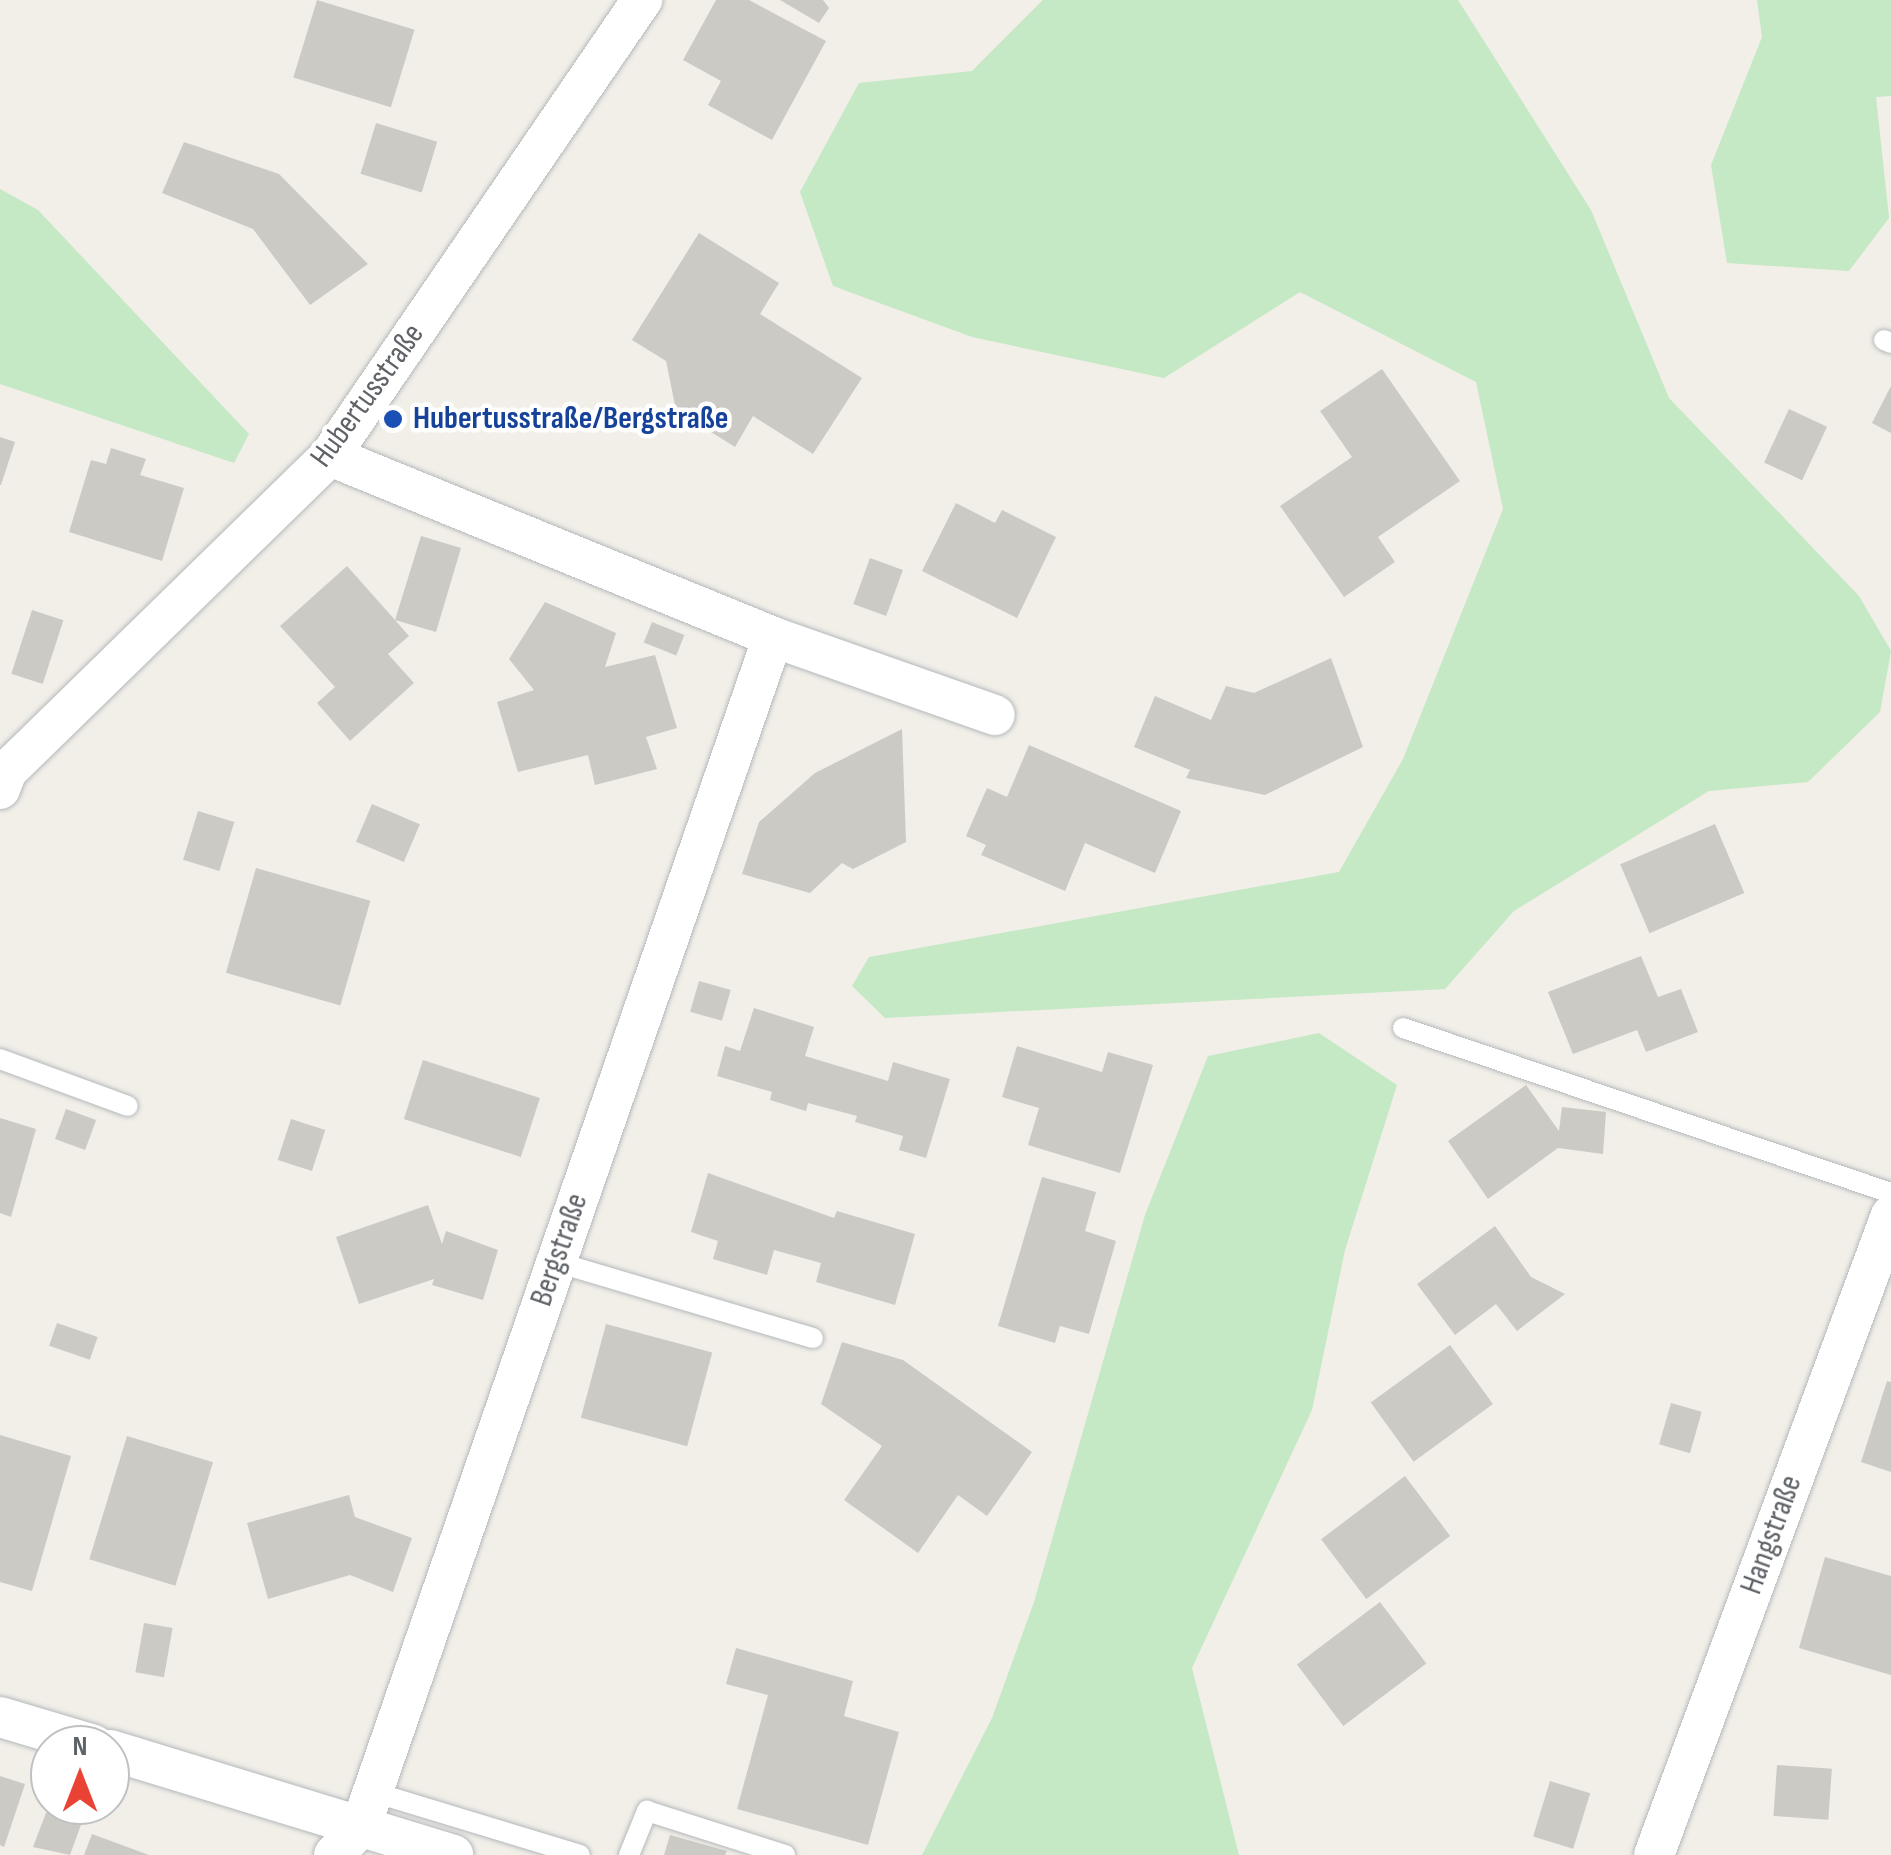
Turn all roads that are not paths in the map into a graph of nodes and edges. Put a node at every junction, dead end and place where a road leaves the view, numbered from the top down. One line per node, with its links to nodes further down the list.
1 (642, 0): 2 (street, Hubertusstraße)
2 (330, 456): 3 (street); 5 (street, Hubertusstraße)
3 (773, 637): 4 (street); 11 (street, Bergstraße)
4 (995, 714)
5 (0, 789)
6 (1403, 1028): 9 (lane)
7 (0, 1059): 8 (lane)
8 (128, 1106)
9 (1891, 1193)
10 (1891, 1215): 22 (street, Hangstraße)
11 (556, 1262): 12 (lane); 16 (street, Bergstraße)
12 (814, 1338)
13 (0, 1717): 14 (street)
14 (30, 1726)
15 (130, 1755): 16 (street)
16 (367, 1809): 17 (street, Bergstraße); 18 (street); 19 (lane)
17 (334, 1855)
18 (453, 1855)
19 (580, 1855)
20 (629, 1855): 21 (lane)
21 (785, 1855)
22 (1654, 1855)

